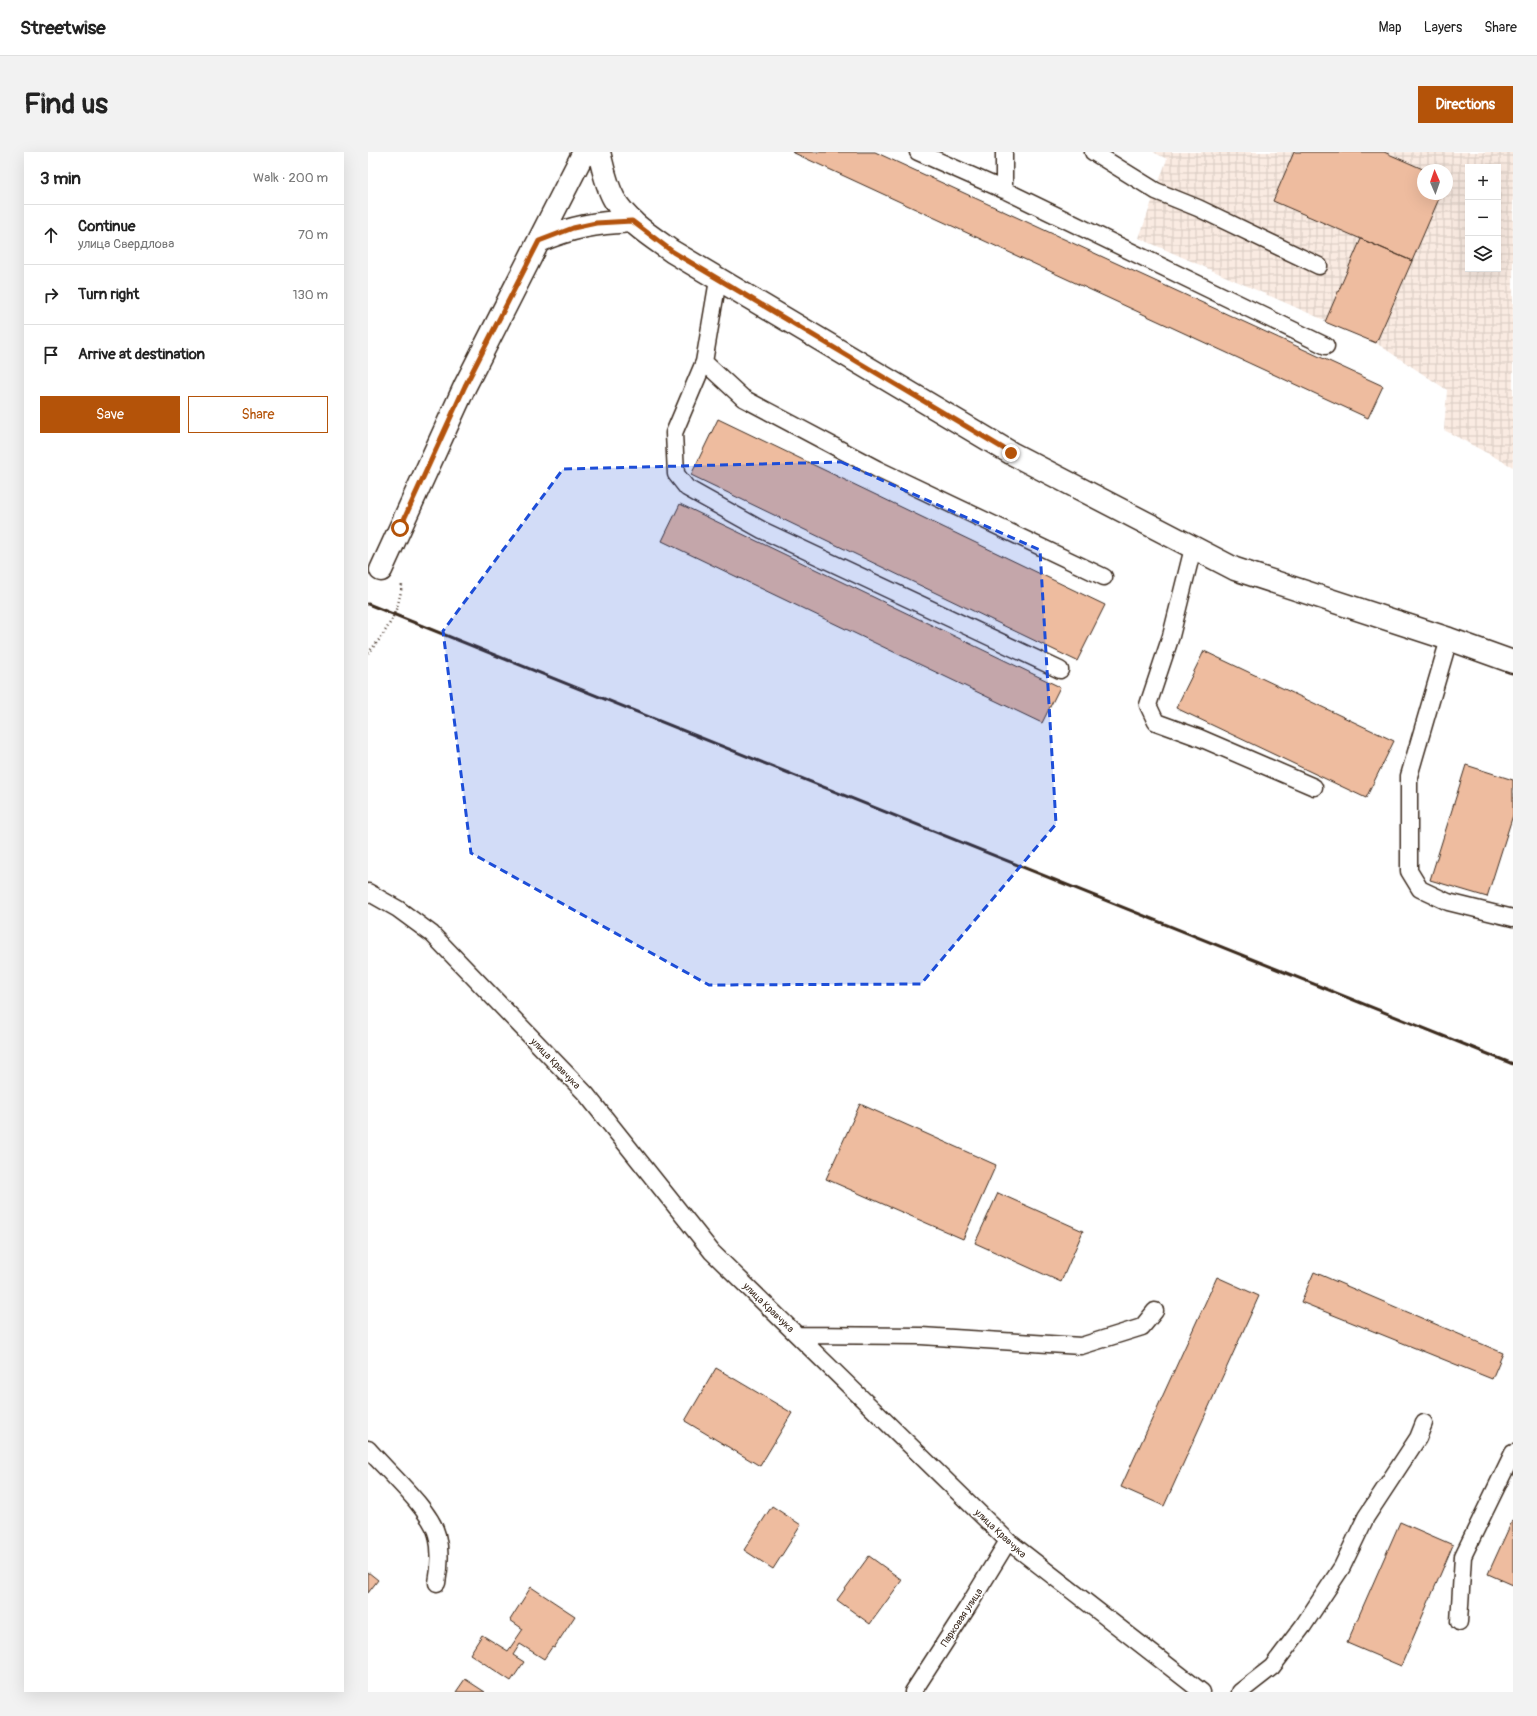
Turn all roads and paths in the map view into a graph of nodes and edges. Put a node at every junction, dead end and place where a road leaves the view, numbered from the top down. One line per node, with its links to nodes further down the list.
1 (584, 152): 8 (main road)
2 (599, 152): 7 (main road)
3 (918, 152): 6 (lane)
4 (1004, 152): 6 (lane)
5 (1093, 152): 9 (lane)
6 (1004, 190): 11 (lane)
7 (632, 221): 8 (main road); 10 (main road)
8 (539, 241): 14 (main road)
9 (1319, 266)
10 (718, 280): 12 (lane); 13 (main road)
11 (1326, 346)
12 (704, 362): 15 (lane); 18 (lane)
13 (1193, 548): 16 (main road); 19 (lane)
14 (381, 570)
15 (1104, 577)
16 (1449, 639): 17 (main road); 21 (lane)
17 (1513, 662)
18 (1060, 670)
19 (1314, 787)
20 (368, 892): 23 (lane, улица Кравчука)
21 (1513, 918)
22 (1155, 1311): 23 (lane)
23 (798, 1335): 27 (lane, улица Кравчука)
24 (1424, 1423): 32 (lane)
25 (368, 1449): 28 (lane)
26 (1513, 1453): 29 (lane)
27 (1008, 1541): 30 (lane, Парковая улица); 31 (lane, улица Кравчука)
28 (437, 1583)
29 (1459, 1622)
30 (912, 1692)
31 (1202, 1692)
32 (1240, 1692)

